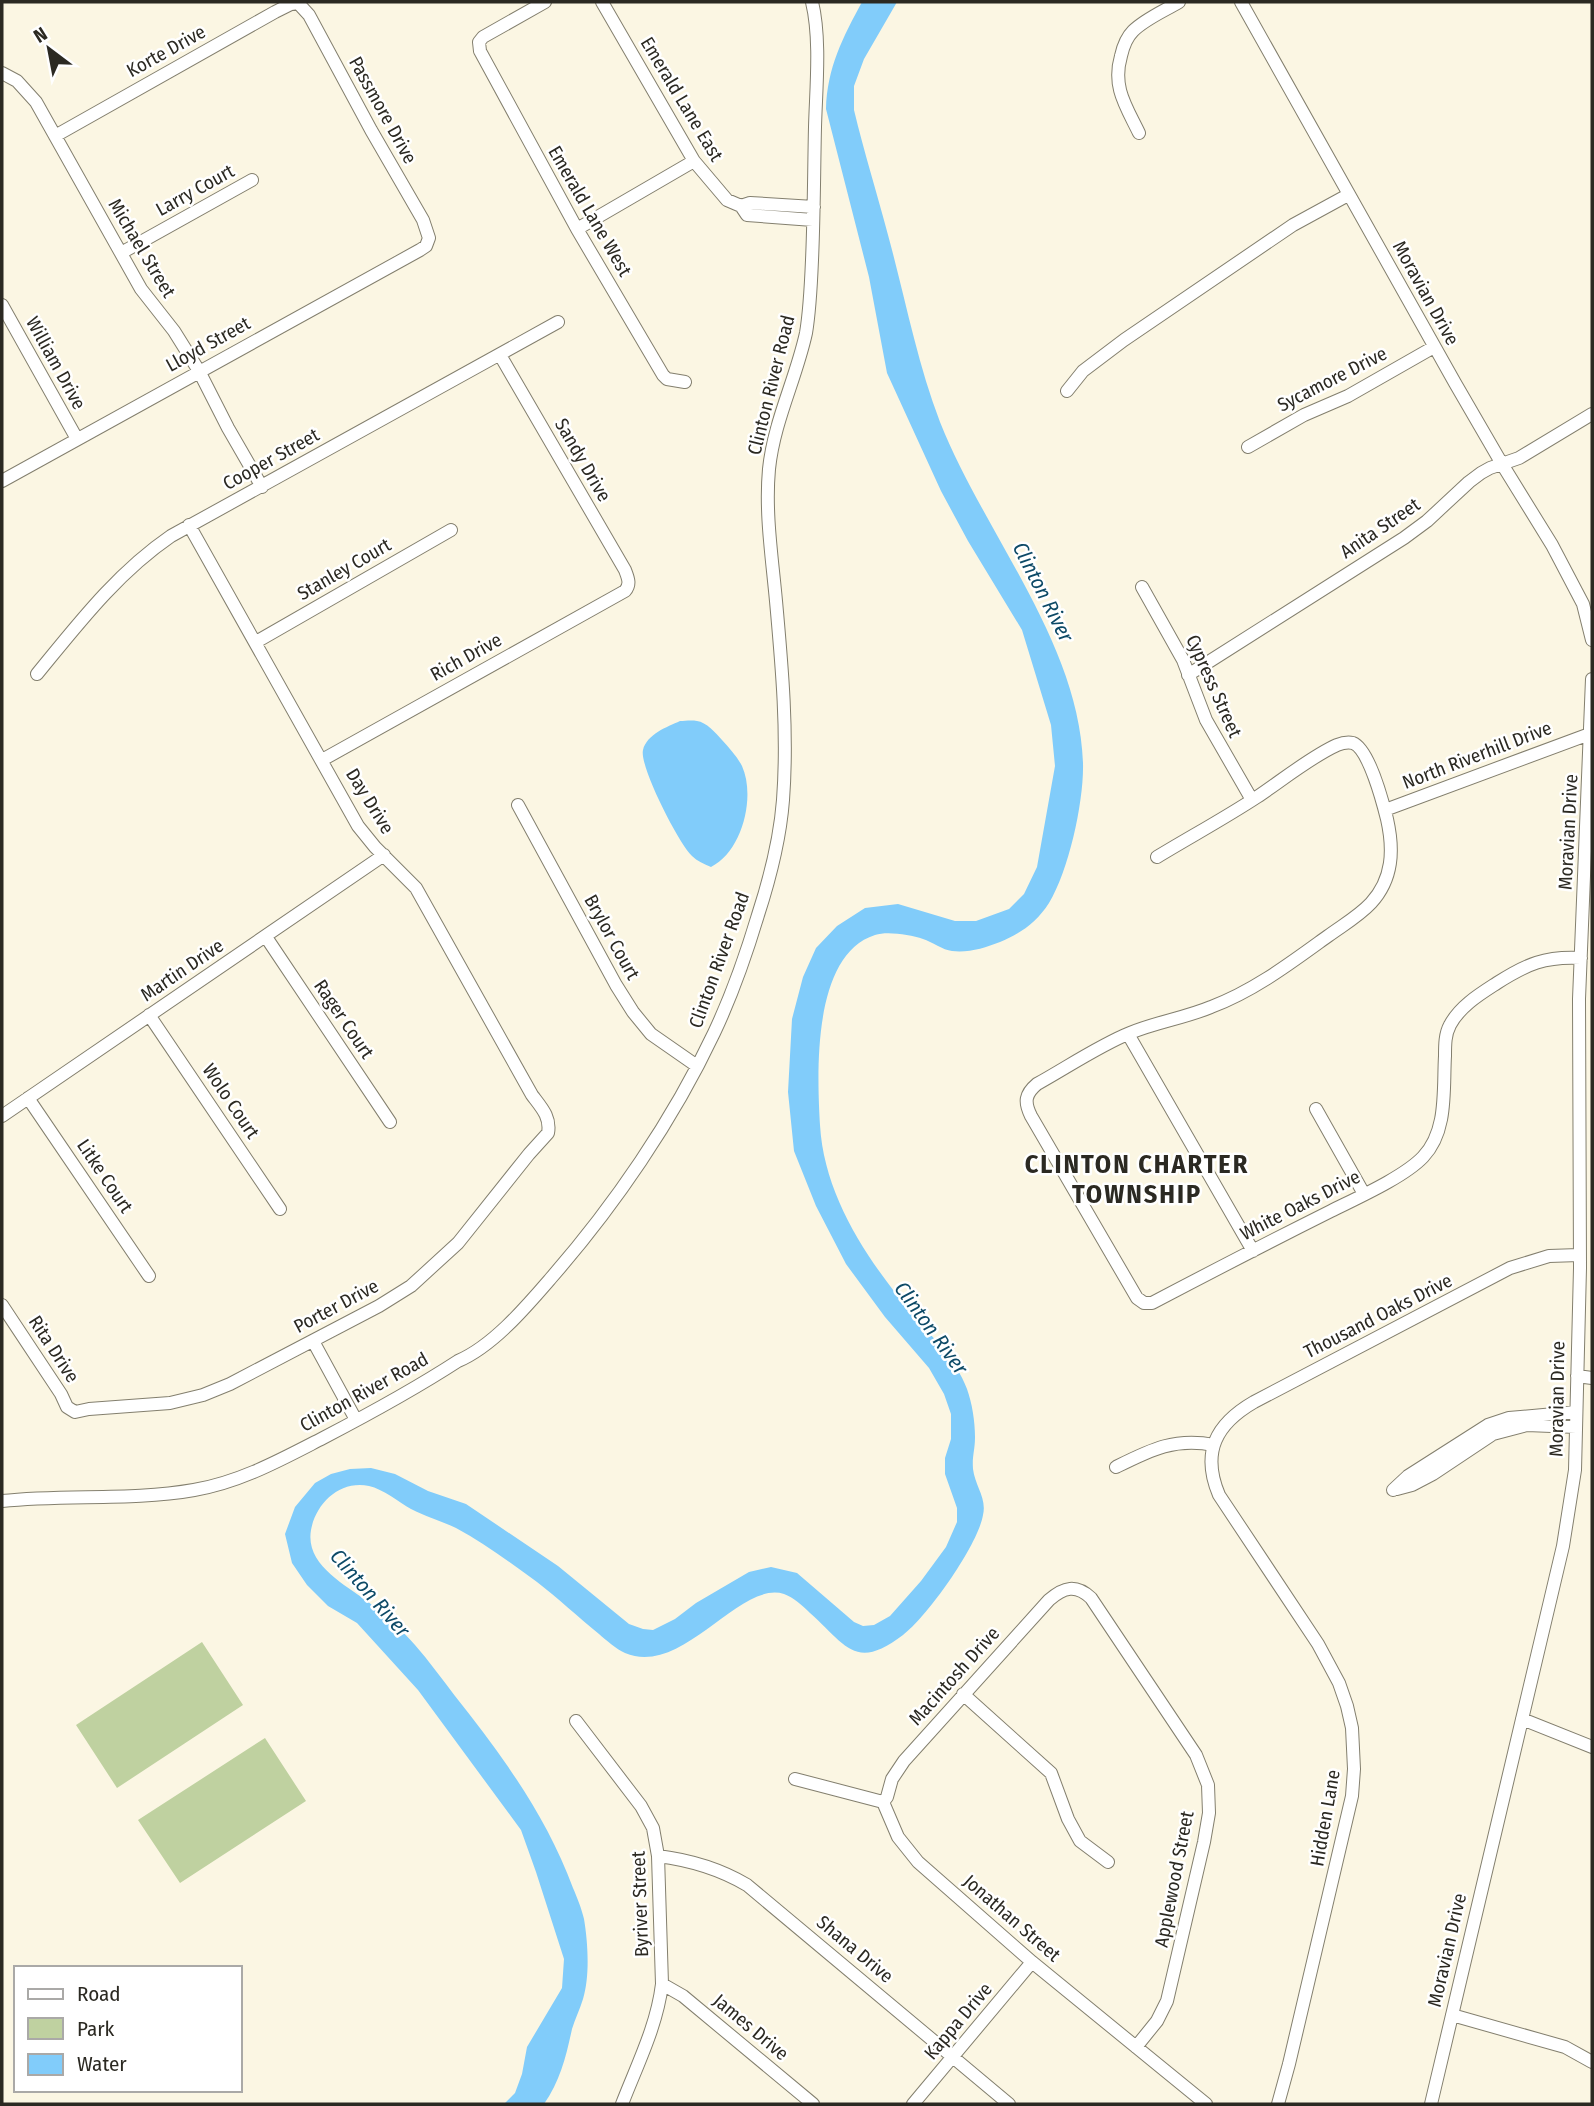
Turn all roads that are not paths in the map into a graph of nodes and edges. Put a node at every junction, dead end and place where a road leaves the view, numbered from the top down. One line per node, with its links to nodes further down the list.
1 (545, 2): 14 (street, Emerald Lane West)
2 (602, 2): 10 (street, Emerald Lane East)
3 (812, 2): 13 (street, Clinton River Road)
4 (1180, 2): 8 (street)
5 (1241, 2): 12 (street, Moravian Drive)
6 (298, 3): 9 (street, Korte Drive); 15 (street, Passmore Drive)
7 (2, 73): 9 (street, Michael Street)
8 (1139, 133)
9 (55, 136): 16 (street, Michael Street)
10 (694, 161): 13 (street, Emerald Lane East); 14 (street)
11 (252, 180): 16 (street, Larry Court)
12 (1349, 195): 20 (street, Moravian Drive); 24 (street)
13 (814, 214): 51 (street, Clinton River Road)
14 (578, 229): 23 (street, Emerald Lane West)
15 (429, 238): 22 (street, Lloyd Street)
16 (121, 253): 22 (street, Michael Street)
17 (2, 305): 19 (street, William Drive)
18 (558, 322): 21 (street, Cooper Street)
19 (6, 323): 26 (street, William Drive)
20 (1434, 347): 27 (street, Sycamore Drive); 28 (street, Moravian Drive)
21 (500, 355): 30 (street, Cooper Street); 33 (street, Sandy Drive)
22 (199, 371): 26 (street, Lloyd Street); 30 (street, Michael Street)
23 (685, 382)
24 (1067, 391)
25 (1592, 414): 28 (street, Anita Street)
26 (77, 439): 29 (street, Lloyd Street)
27 (1248, 447)
28 (1502, 464): 35 (street, Moravian Drive); 38 (street, Anita Street)
29 (2, 481)
30 (262, 487): 31 (street, Cooper Street)
31 (189, 525): 36 (street, Day Drive); 37 (street, Cooper Street)
32 (452, 530): 36 (street, Stanley Court)
33 (629, 586): 41 (street, Rich Drive)
34 (1142, 587): 38 (street, Cypress Street)
35 (1592, 640)
36 (256, 642): 41 (street, Day Drive)
37 (37, 674)
38 (1188, 675): 42 (street, Cypress Street)
39 (1592, 679): 40 (street, Moravian Drive)
40 (1592, 733): 44 (street, North Riverhill Drive); 48 (street, Moravian Drive)
41 (322, 760): 45 (street, Day Drive)
42 (1252, 800): 44 (street, North Riverhill Drive); 46 (street, North Riverhill Drive)
43 (518, 805): 51 (street, Brylor Court)
44 (1385, 810): 50 (street)
45 (384, 855): 47 (street, Martin Drive); 56 (street, Day Drive)
46 (1157, 856)
47 (266, 937): 49 (street, Martin Drive); 55 (street, Rager Court)
48 (1581, 958): 57 (street, White Oaks Drive); 60 (street, Moravian Drive)
49 (149, 1015): 52 (street, Martin Drive); 58 (street, Wolo Court)
50 (1128, 1034): 59 (street); 59 (street, White Oaks Drive)
51 (697, 1066): 70 (street, Clinton River Road)
52 (28, 1098): 54 (street, Martin Drive); 61 (street, Litke Court)
53 (1316, 1109): 57 (street)
54 (2, 1116)
55 (390, 1122)
56 (550, 1126): 63 (street, Porter Drive)
57 (1364, 1194): 59 (street, White Oaks Drive)
58 (280, 1209)
59 (1253, 1251)
60 (1579, 1255): 64 (street, Moravian Drive); 73 (street, Thousand Oaks Drive)
61 (149, 1276)
62 (2, 1306): 68 (street, Rita Drive)
63 (313, 1340): 68 (street, Porter Drive); 70 (street)
64 (1577, 1362): 65 (street); 66 (street, Moravian Drive)
65 (1592, 1364)
66 (1577, 1376): 67 (street); 69 (street, Moravian Drive)
67 (1592, 1378)
68 (75, 1412)
69 (1576, 1412): 71 (street); 72 (street, Moravian Drive)
70 (356, 1420): 76 (street, Clinton River Road)
71 (1538, 1420): 72 (street); 74 (street)
72 (1576, 1427): 79 (street, Moravian Drive)
73 (1214, 1445): 75 (street); 97 (street, Hidden Lane)
74 (1441, 1462)
75 (1116, 1467)
76 (2, 1501)
77 (1069, 1588): 78 (street, Macintosh Drive); 89 (street, Applewood Street)
78 (963, 1694): 83 (street, Macintosh Drive); 85 (street)
79 (1522, 1719): 81 (street); 88 (street, Moravian Drive)
80 (576, 1721): 84 (street, Byriver Street)
81 (1592, 1747)
82 (795, 1779): 83 (street)
83 (883, 1802): 86 (street, Jonathan Street)
84 (659, 1856): 87 (street, Byriver Street); 90 (street, Shana Drive)
85 (1108, 1862)
86 (1032, 1962): 89 (street, Jonathan Street); 90 (street, Kappa Drive)
87 (662, 1984): 92 (street, Byriver Street); 93 (street, James Drive)
88 (1452, 2015): 91 (street); 98 (street, Moravian Drive)
89 (1136, 2047): 96 (street, Jonathan Street)
90 (952, 2057): 94 (street, Kappa Drive); 95 (street, Shana Drive)
91 (1592, 2062)
92 (622, 2104)
93 (813, 2104)
94 (913, 2104)
95 (1009, 2104)
96 (1206, 2104)
97 (1278, 2104)
98 (1431, 2104)

